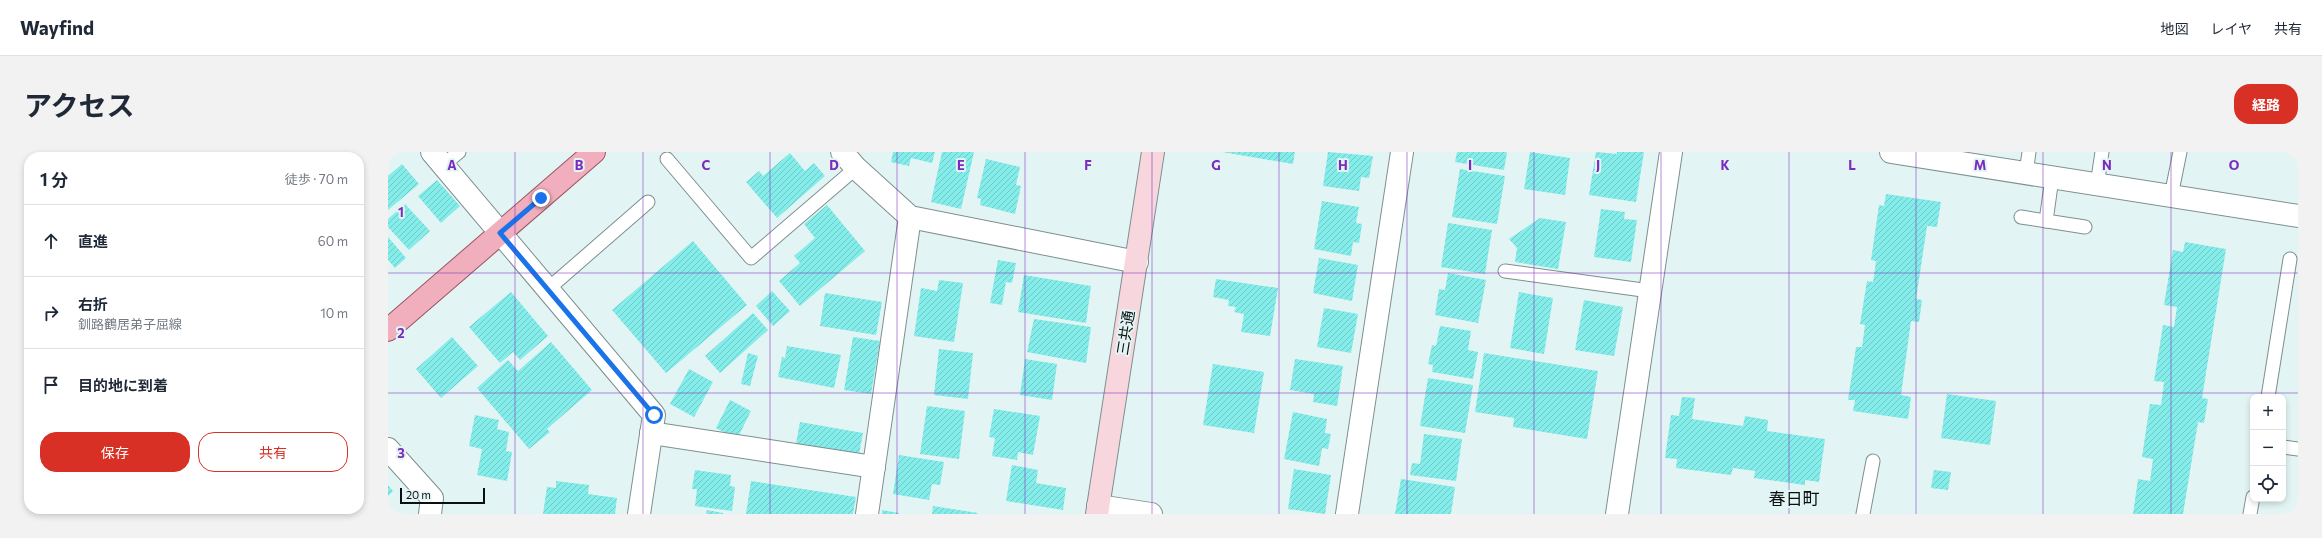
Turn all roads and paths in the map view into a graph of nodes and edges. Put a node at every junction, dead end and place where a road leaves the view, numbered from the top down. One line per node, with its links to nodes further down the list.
1 (594, 152): 23 (main road)
2 (842, 152): 12 (street)
3 (1153, 152): 25 (street, 三共通)
4 (1402, 152): 43 (street)
5 (1671, 152): 28 (street)
6 (1891, 152): 13 (street)
7 (2029, 152): 13 (lane)
8 (2102, 152): 15 (lane)
9 (2180, 152): 16 (lane)
10 (445, 156): 23 (street)
11 (668, 159): 12 (lane)
12 (856, 168): 19 (street)
13 (2026, 173): 14 (street)
14 (2052, 178): 15 (street); 21 (lane)
15 (2097, 185): 16 (street)
16 (2171, 196): 18 (street)
17 (648, 202): 27 (lane)
18 (2298, 216)
19 (910, 217): 25 (street); 36 (street)
20 (2021, 217): 21 (lane)
21 (2046, 221): 22 (lane)
22 (2085, 227)
23 (500, 233): 27 (street); 29 (main road)
24 (2290, 259): 30 (lane)
25 (1137, 262): 38 (street, 三共通)
26 (1505, 271): 28 (lane)
27 (548, 289): 31 (street)
28 (1650, 291): 44 (street)
29 (388, 330)
30 (2268, 394)
31 (651, 433): 36 (street); 40 (street)
32 (2286, 447): 34 (lane)
33 (388, 449): 39 (street)
34 (2298, 449)
35 (1873, 461): 45 (lane)
36 (874, 467): 41 (street)
37 (2252, 502): 46 (lane)
38 (1098, 510): 42 (street)
39 (430, 514)
40 (639, 514)
41 (867, 514)
42 (1151, 514)
43 (1347, 514)
44 (1617, 514)
45 (1863, 514)
46 (2250, 514)

